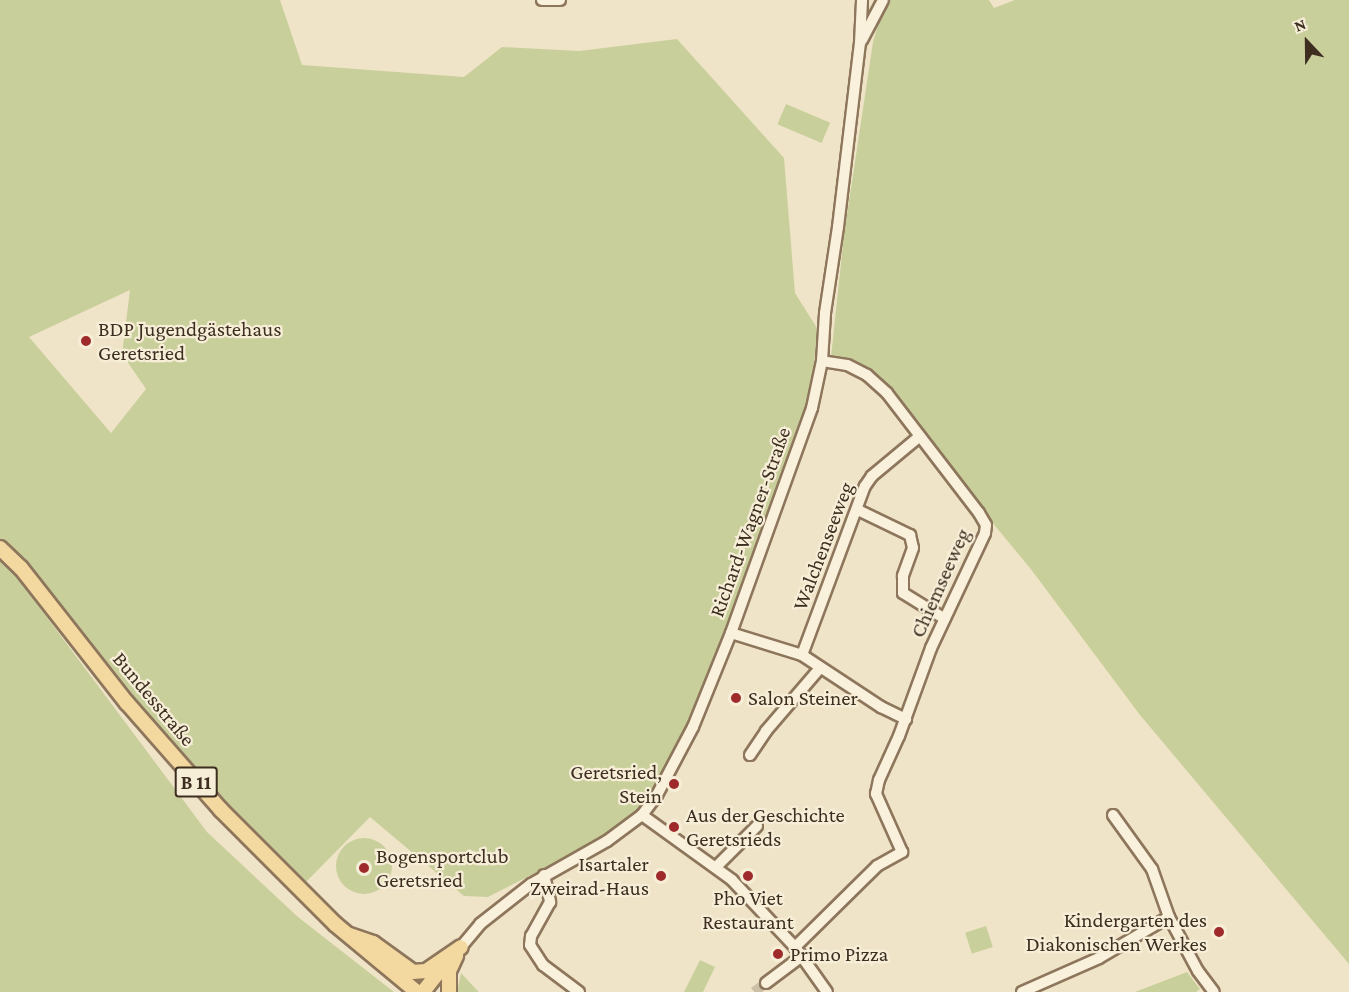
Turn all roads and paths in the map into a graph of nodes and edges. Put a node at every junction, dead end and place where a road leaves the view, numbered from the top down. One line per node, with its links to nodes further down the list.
1 (542, 0): 2 (street)
2 (560, 0)
3 (862, 0): 5 (street, Richard-Wagner-Straße)
4 (883, 0): 5 (street)
5 (860, 43): 6 (street, Richard-Wagner-Straße)
6 (822, 361): 7 (street, Chiemseeweg); 11 (street, Richard-Wagner-Straße)
7 (921, 436): 8 (street, Walchenseeweg); 10 (street, Chiemseeweg)
8 (858, 510): 10 (street); 12 (street, Walchenseeweg)
9 (0, 548): 22 (main road, Bundesstraße / B 11)
10 (945, 619): 14 (street, Chiemseeweg)
11 (731, 633): 12 (street); 16 (street, Richard-Wagner-Straße)
12 (802, 655): 13 (street)
13 (820, 668): 14 (street); 15 (street)
14 (906, 719): 24 (street, Chiemseeweg)
15 (750, 755)
16 (642, 815): 19 (street); 20 (street, Richard-Wagner-Straße)
17 (1113, 815): 21 (street)
18 (757, 826): 19 (street)
19 (716, 867): 24 (street)
20 (544, 875): 23 (street, Richard-Wagner-Straße); 29 (street)
21 (1169, 917): 31 (street); 32 (street)
22 (348, 935): 23 (main road); 26 (main road, Bundesstraße / B 11)
23 (461, 947): 27 (main road); 28 (main road)
24 (798, 951): 25 (street); 30 (street)
25 (766, 983)
26 (417, 992)
27 (423, 992)
28 (449, 992)
29 (579, 992)
30 (827, 992)
31 (1022, 992)
32 (1214, 992)

